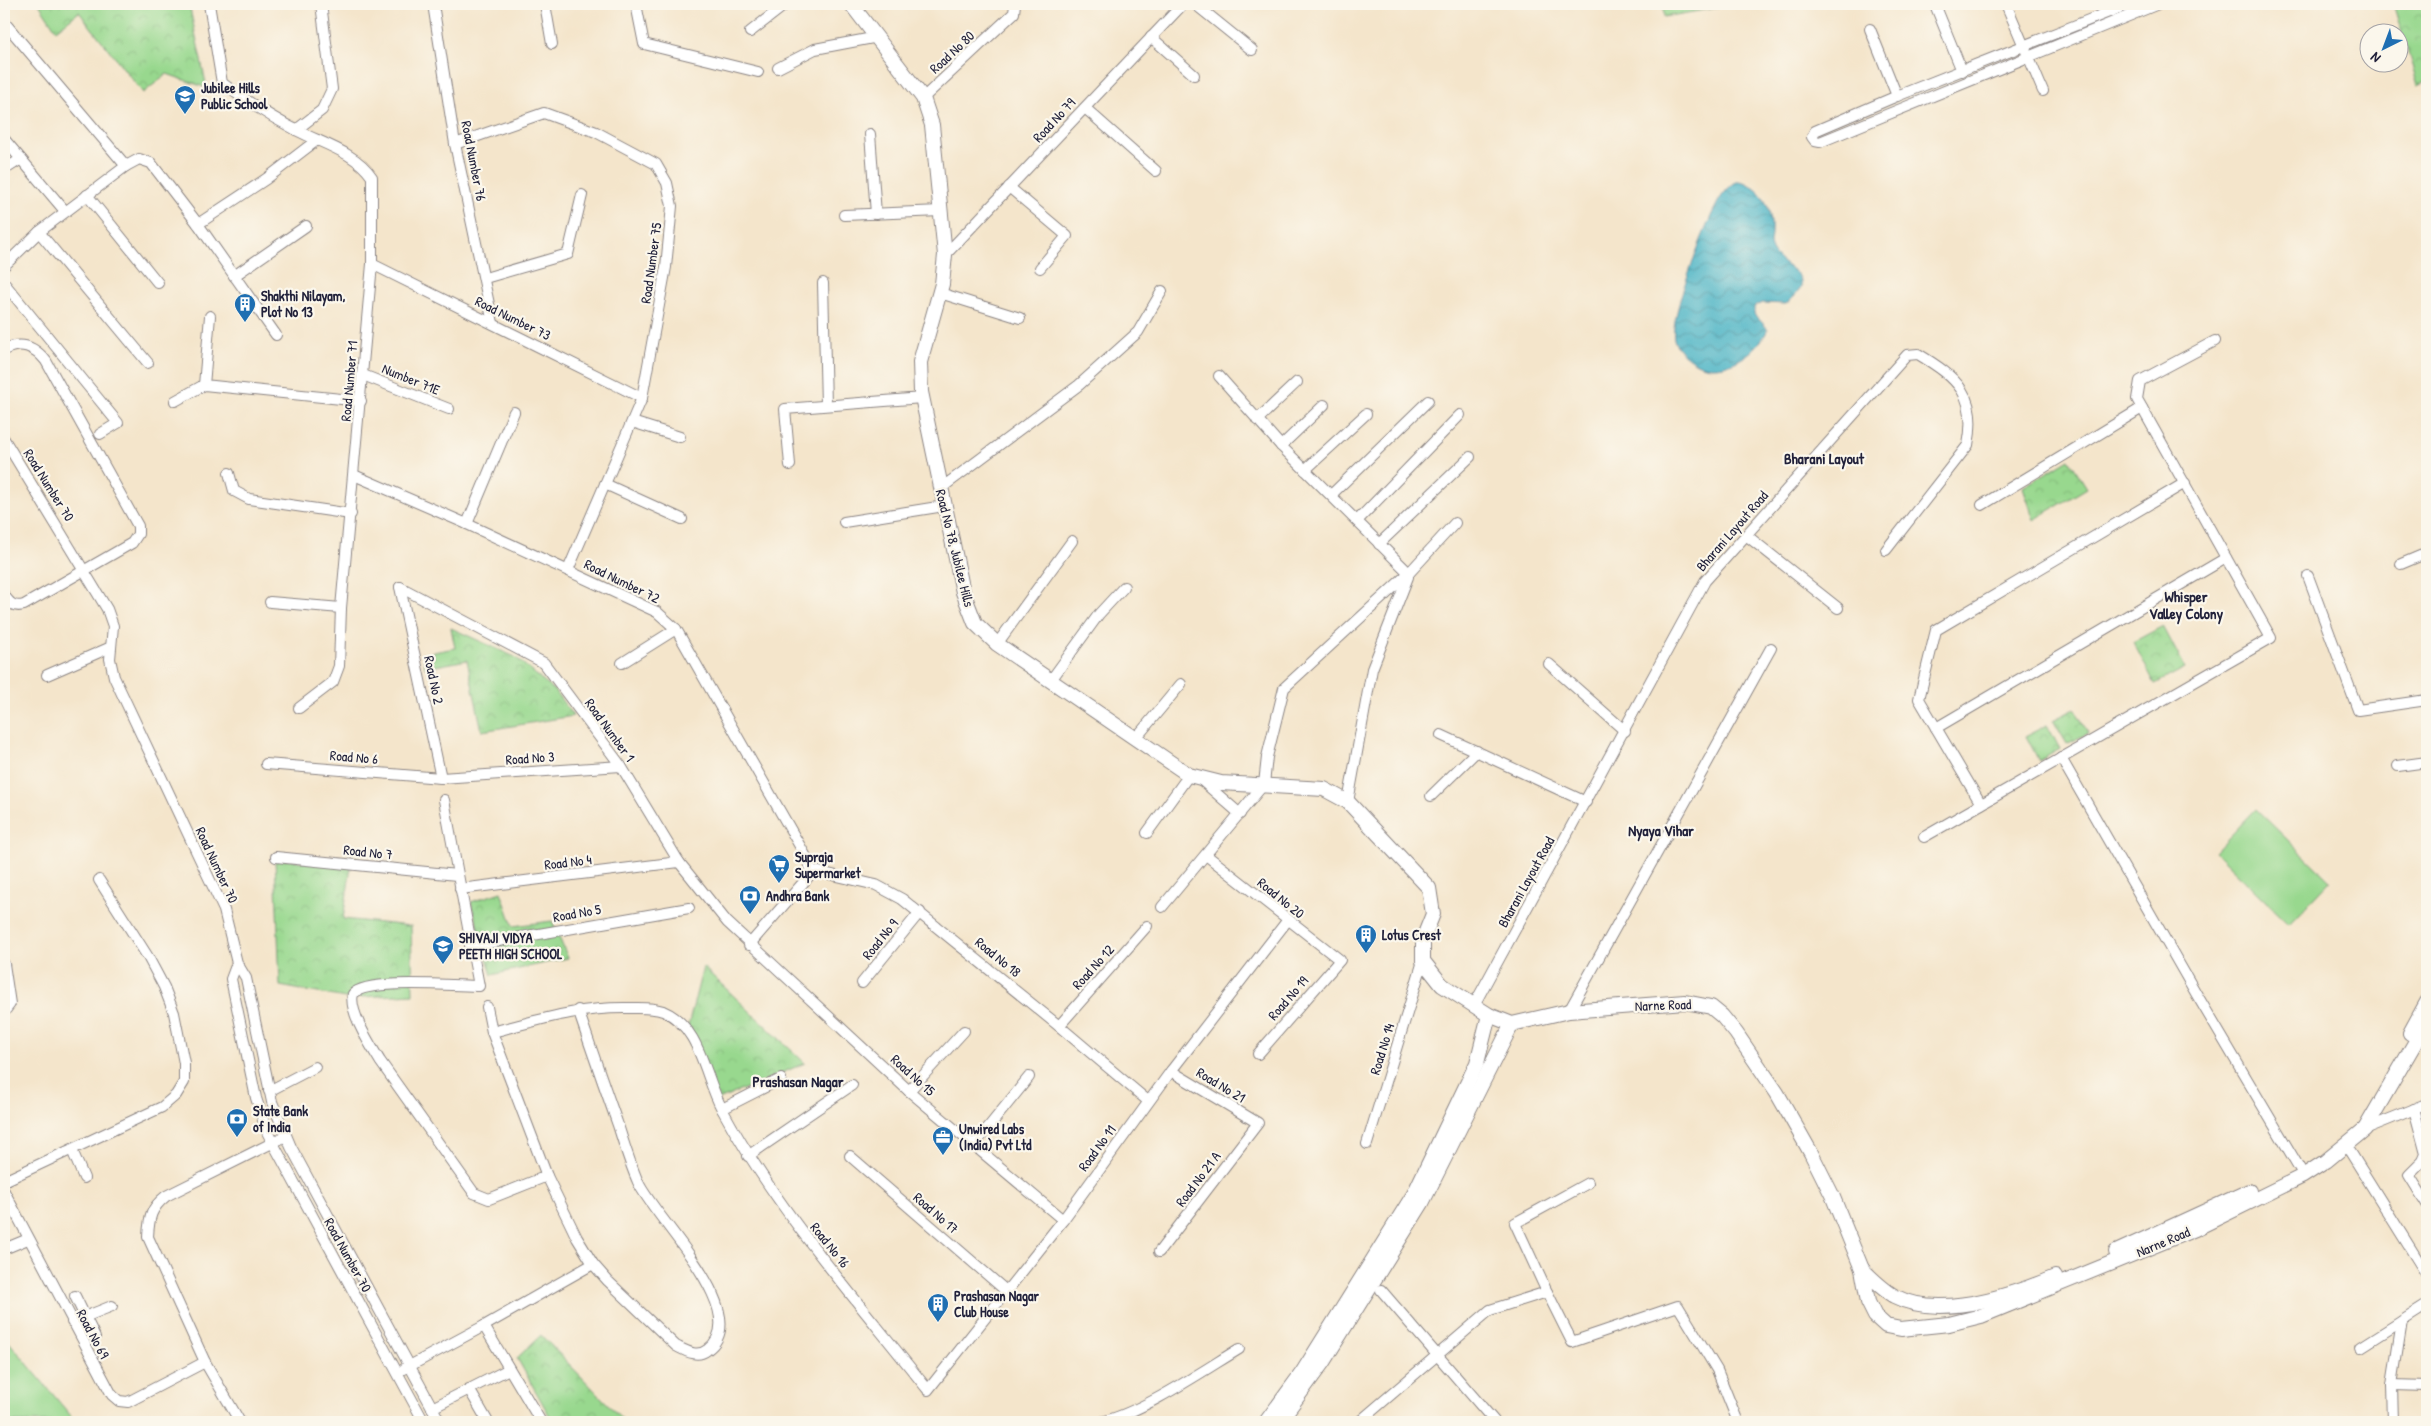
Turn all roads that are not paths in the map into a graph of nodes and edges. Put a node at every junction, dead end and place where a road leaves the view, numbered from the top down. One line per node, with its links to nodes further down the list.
1 (209, 4): 32 (street, Road Number 71)
2 (321, 4): 32 (street)
3 (433, 4): 36 (street, Road Number 76)
4 (545, 4): 20 (street)
5 (636, 4): 26 (street)
6 (786, 4): 17 (street)
7 (851, 4): 18 (main road, Road No 78, Jubilee Hills)
8 (1015, 4): 30 (street, Road No 80)
9 (1183, 4): 19 (street, Road No 79)
10 (1196, 4): 22 (street)
11 (2006, 4): 21 (street)
12 (2129, 4): 21 (street)
13 (2158, 4): 23 (street)
14 (1936, 7): 25 (street)
15 (6, 28): 38 (street)
16 (1870, 29): 29 (street)
17 (750, 32)
18 (878, 37): 24 (street); 30 (main road, Road No 78, Jubilee Hills)
19 (1152, 37): 27 (street); 31 (street, Road No 79)
20 (552, 44)
21 (2024, 46): 23 (street); 25 (street)
22 (1252, 50)
23 (2029, 56): 28 (street); 29 (street)
24 (778, 68)
25 (1962, 71): 29 (street)
26 (758, 72)
27 (1194, 75)
28 (2043, 91)
29 (1897, 96)
30 (924, 98): 45 (main road, Road No 78, Jubilee Hills)
31 (1085, 108): 40 (street); 41 (street, Road No 79)
32 (296, 130): 35 (street, Road Number 71)
33 (870, 134): 46 (street)
34 (4, 139): 37 (street)
35 (317, 140): 48 (street); 52 (street, Road Number 71)
36 (455, 144): 56 (street, Road Number 76); 73 (street, Road Number 75)
37 (21, 158): 39 (street); 44 (street)
38 (126, 166): 43 (street); 48 (street)
39 (4, 170)
40 (1156, 171)
41 (1009, 187): 51 (street, Road No 79); 54 (street)
42 (582, 194): 56 (street)
43 (87, 195): 44 (street); 58 (street)
44 (65, 211): 50 (street)
45 (941, 211): 46 (street); 51 (main road, Road No 78, Jubilee Hills)
46 (876, 214): 47 (street)
47 (844, 216)
48 (198, 224): 55 (street)
49 (306, 226): 55 (street)
50 (39, 232): 53 (street); 68 (street)
51 (946, 255): 61 (main road, Road No 78, Jubilee Hills)
52 (372, 264): 64 (street, Road Number 73); 69 (street, Road Number 71)
53 (4, 266)
54 (1040, 268)
55 (234, 276): 65 (street)
56 (485, 278): 64 (street, Road Number 76)
57 (4, 283): 87 (street)
58 (158, 283)
59 (823, 283): 78 (street)
60 (1162, 291): 98 (street)
61 (940, 293): 63 (street); 74 (main road, Road No 78, Jubilee Hills)
62 (210, 316): 72 (street)
63 (1020, 318)
64 (493, 323): 73 (street, Road Number 73)
65 (276, 335)
66 (2215, 341): 80 (street)
67 (4, 350): 115 (street)
68 (148, 363)
69 (363, 375): 76 (street, Road Number 71); 81 (street, Number 71E)
70 (1219, 376): 85 (street)
71 (1298, 382): 85 (street)
72 (204, 386): 75 (street); 76 (street)
73 (642, 398): 86 (street, Road Number 75)
74 (922, 398): 78 (street); 98 (main road, Road No 78, Jubilee Hills)
75 (175, 401)
76 (361, 401): 95 (street, Road Number 71)
77 (1428, 401): 99 (street)
78 (826, 405): 92 (street)
79 (1324, 405): 90 (street)
80 (2142, 408): 96 (street); 100 (street)
81 (449, 409)
82 (514, 412): 107 (street)
83 (1366, 414): 93 (street)
84 (1460, 416): 104 (street)
85 (1257, 420): 90 (street)
86 (632, 422): 88 (street); 97 (street, Road Number 75)
87 (100, 434)
88 (680, 438)
89 (5, 442): 115 (street, Road Number 70)
90 (1281, 446): 93 (street)
91 (1470, 456): 110 (street)
92 (790, 465)
93 (1305, 470): 99 (street)
94 (230, 473): 102 (street)
95 (354, 475): 102 (street, Road Number 71); 107 (street, Road Number 72)
96 (2185, 483): 113 (street); 136 (street)
97 (605, 484): 103 (street); 116 (street, Road Number 75)
98 (940, 490): 101 (main road, Road No 78, Jubilee Hills)
99 (1331, 495): 104 (street)
100 (1982, 505)
101 (944, 506): 105 (street); 126 (main road, Road No 78, Jubilee Hills)
102 (350, 514): 123 (street, Road Number 71)
103 (682, 519)
104 (1357, 520): 110 (street)
105 (844, 522)
106 (1455, 522): 117 (street)
107 (467, 524): 116 (street, Road Number 72)
108 (1746, 535): 111 (street, Bharani Layout Road); 124 (street); 137 (street, Bharani Layout Road)
109 (1072, 541): 126 (street)
110 (1379, 544): 117 (street)
111 (1886, 550)
112 (2427, 553): 114 (street)
113 (2226, 558): 136 (street); 141 (street)
114 (2401, 564)
115 (85, 570): 121 (street); 127 (street, Road Number 70)
116 (568, 570): 125 (street, Road Number 72)
117 (1409, 573): 148 (street); 151 (street)
118 (2308, 576): 134 (street)
119 (400, 587): 144 (street, Road Number 1); 147 (street, Road No 2)
120 (1124, 587): 132 (street)
121 (4, 595)
122 (270, 602): 123 (street)
123 (341, 608): 135 (street, Road Number 71)
124 (1838, 608)
125 (676, 629): 129 (street); 160 (street, Road Number 72)
126 (997, 644): 132 (main road, Road No 78, Jubilee Hills)
127 (111, 647): 131 (street); 173 (street, Road Number 70)
128 (1771, 648): 180 (street)
129 (622, 663)
130 (1549, 664): 137 (street)
131 (48, 675)
132 (1051, 680): 139 (main road, Road No 78, Jubilee Hills)
133 (1181, 684): 139 (street)
134 (2427, 700)
135 (299, 708)
136 (1936, 728): 153 (street)
137 (1625, 731): 152 (street, Bharani Layout Road)
138 (1441, 735): 140 (street)
139 (1136, 738): 146 (main road, Road No 78, Jubilee Hills)
140 (1476, 752): 149 (street); 152 (street)
141 (2061, 758): 153 (street); 210 (street)
142 (2427, 762): 145 (street)
143 (266, 764): 147 (street, Road No 6)
144 (620, 766): 147 (street, Road No 3); 159 (street, Road Number 1)
145 (2398, 766)
146 (1194, 777): 148 (main road, Road No 78, Jubilee Hills); 154 (street); 155 (street)
147 (441, 778)
148 (1264, 784): 151 (main road, Road No 78, Jubilee Hills); 154 (street)
149 (1431, 796)
150 (444, 800): 161 (street)
151 (1348, 802): 172 (main road, Road No 78, Jubilee Hills)
152 (1586, 802): 177 (street, Bharani Layout Road)
153 (1981, 804): 156 (street)
154 (1240, 814): 157 (street)
155 (1147, 833)
156 (1924, 837)
157 (1206, 855): 164 (street); 167 (street, Road No 20)
158 (276, 857): 161 (street, Road No 7)
159 (679, 862): 163 (street, Road No 4); 169 (street, Road Number 1)
160 (811, 870): 166 (street, Road No 18); 169 (street)
161 (457, 875): 163 (street)
162 (99, 880): 207 (street)
163 (460, 889): 170 (street)
164 (1162, 907)
165 (689, 908): 170 (street, Road No 5)
166 (920, 912): 175 (street, Road No 9); 185 (street, Road No 18)
167 (1287, 921): 171 (street, Road No 20); 190 (street, Road No 11)
168 (1147, 926): 185 (street, Road No 12)
169 (750, 945): 195 (street, Road No 15)
170 (470, 946): 211 (street)
171 (1340, 960): 188 (street, Road No 19)
172 (1422, 961): 177 (main road); 204 (street, Road No 14)
173 (237, 963): 194 (street); 203 (street, Road Number 70)
174 (4, 964): 181 (street)
175 (862, 983)
176 (2427, 1002): 210 (main road, Narne Road)
177 (1474, 1005): 182 (main road)
178 (487, 1007): 187 (street)
179 (578, 1010): 187 (street, Road No 16); 198 (street, Road No 16); 221 (street)
180 (1569, 1011): 184 (main road, Narne Road); 222 (main road, Narne Road)
181 (4, 1012)
182 (1489, 1015): 184 (main road); 253 (main road)
183 (2427, 1022): 201 (main road, Narne Road)
184 (1512, 1024): 254 (main road)
185 (1059, 1026): 196 (street, Road No 18)
186 (964, 1031): 195 (street)
187 (492, 1032): 211 (street)
188 (1258, 1054)
189 (316, 1068): 194 (street)
190 (1171, 1071): 196 (street, Road No 11); 200 (street, Road No 21)
191 (1029, 1077): 205 (street)
192 (781, 1079): 198 (street)
193 (852, 1085): 208 (street)
194 (269, 1091): 202 (street)
195 (909, 1091): 205 (street, Road No 15)
196 (1148, 1101): 217 (street, Road No 11)
197 (2427, 1104): 199 (street)
198 (722, 1109): 208 (street, Road No 16)
199 (2414, 1109): 201 (street); 216 (street)
200 (1258, 1123): 220 (street, Road No 21 A)
201 (2365, 1128): 206 (main road, Narne Road)
202 (286, 1136): 203 (street); 239 (street)
203 (272, 1143): 238 (street); 241 (street, Road Number 70)
204 (1367, 1144)
205 (974, 1145): 217 (street, Road No 15)
206 (2346, 1145): 222 (main road, Narne Road); 223 (street)
207 (72, 1150): 212 (street); 213 (street)
208 (748, 1156): 245 (street, Road No 16)
209 (850, 1156): 224 (street, Road No 17)
210 (2300, 1169): 222 (main road, Narne Road)
211 (547, 1176): 221 (street)
212 (84, 1178)
213 (4, 1181)
214 (1588, 1183): 226 (street)
215 (4, 1191): 218 (street, Road No 69)
216 (2427, 1204)
217 (1063, 1220): 224 (street, Road No 11)
218 (28, 1239): 219 (street); 227 (street, Road No 69)
219 (4, 1249)
220 (1159, 1252)
221 (593, 1264): 233 (street)
222 (1862, 1269)
223 (2427, 1275)
224 (1005, 1290): 245 (street, Road No 11)
225 (1382, 1290): 237 (street)
226 (1548, 1292): 237 (street); 257 (street)
227 (62, 1305): 230 (street); 231 (street, Road No 69)
228 (2427, 1305): 232 (street)
229 (112, 1306): 230 (street)
230 (86, 1317): 231 (street); 234 (street)
231 (72, 1322): 238 (street, Road No 69)
232 (2402, 1322): 235 (street); 242 (street)
233 (484, 1326): 239 (street); 240 (street)
234 (96, 1337)
235 (2362, 1347)
236 (1240, 1349): 252 (street)
237 (1438, 1356): 255 (street); 256 (street)
238 (205, 1362): 247 (street)
239 (409, 1366): 241 (street); 246 (street)
240 (509, 1369): 244 (street); 251 (street)
241 (397, 1372): 248 (street, Road Number 70)
242 (2392, 1385): 243 (street); 258 (street)
243 (2427, 1386)
244 (469, 1389): 246 (street); 250 (street)
245 (928, 1390)
246 (432, 1408): 249 (street)
247 (240, 1422)
248 (424, 1422)
249 (440, 1422)
250 (488, 1422)
251 (541, 1422)
252 (1101, 1422)
253 (1266, 1422)
254 (1279, 1422)
255 (1359, 1422)
256 (1496, 1422)
257 (1738, 1422)
258 (2393, 1422)

